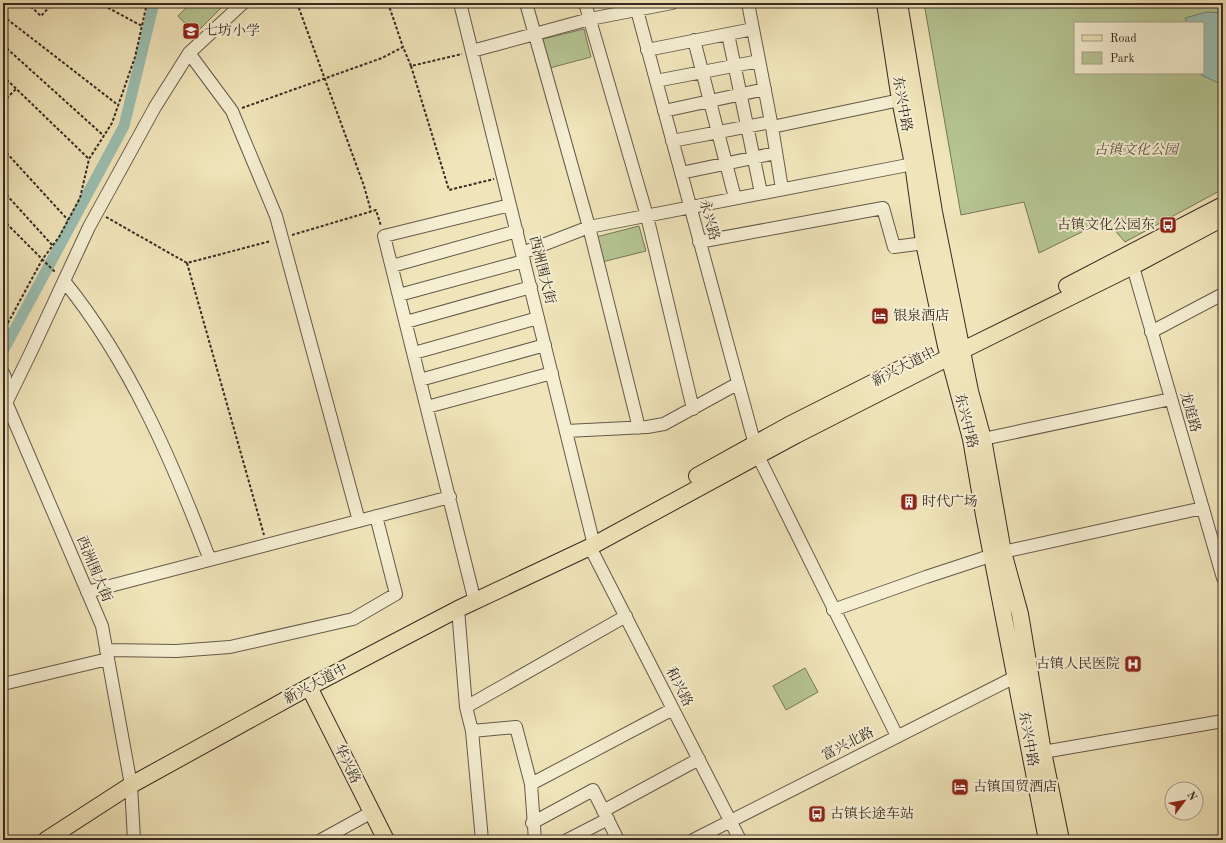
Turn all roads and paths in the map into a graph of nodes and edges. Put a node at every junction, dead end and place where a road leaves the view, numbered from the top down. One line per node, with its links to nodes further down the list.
1 (27, 3): 2 (path)
2 (53, 3)
3 (99, 3): 18 (path)
4 (147, 3): 18 (path)
5 (243, 3): 27 (street)
6 (298, 3): 33 (path)
7 (388, 3): 24 (path)
8 (460, 3): 26 (street, 西洲围大街)
9 (526, 3): 21 (street)
10 (585, 3): 17 (street)
11 (672, 3): 15 (street)
12 (748, 3): 19 (street)
13 (885, 3): 38 (main road, 东兴中路)
14 (899, 3): 91 (main road, 东兴中路)
15 (636, 6): 17 (street); 25 (street, 永兴路)
16 (3, 16): 41 (path)
17 (590, 19): 21 (street); 66 (street)
18 (142, 26): 41 (path)
19 (753, 29): 20 (street); 28 (street)
20 (728, 34): 22 (street); 30 (street)
21 (535, 35): 26 (street); 70 (street)
22 (694, 40): 25 (street); 31 (street)
23 (3, 45): 47 (path)
24 (403, 47): 29 (path); 33 (path)
25 (647, 50): 34 (street, 永兴路)
26 (472, 51): 29 (path); 56 (street, 西洲围大街)
27 (189, 53): 42 (street); 64 (street)
28 (759, 61): 30 (street); 36 (street)
29 (411, 66): 56 (path)
30 (734, 66): 31 (street); 37 (street)
31 (702, 72): 34 (street); 39 (street)
32 (3, 76): 35 (path)
33 (325, 78): 42 (path); 65 (path)
34 (656, 81): 43 (street, 永兴路)
35 (16, 88): 40 (path); 52 (path)
36 (765, 89): 37 (street); 44 (street)
37 (740, 95): 39 (street); 45 (street)
38 (900, 100): 44 (street); 54 (main road, 东兴中路)
39 (710, 101): 43 (street); 46 (street)
40 (3, 102)
41 (118, 105): 47 (path)
42 (232, 111): 73 (street)
43 (664, 111): 48 (street, 永兴路)
44 (772, 125): 45 (street); 50 (street)
45 (747, 127): 46 (street); 51 (street)
46 (718, 132): 48 (street); 53 (street)
47 (104, 136): 52 (path)
48 (672, 141): 55 (street, 永兴路)
49 (3, 149): 69 (path)
50 (776, 153): 51 (street); 57 (street)
51 (754, 158): 53 (street); 59 (street)
52 (89, 159): 69 (path)
53 (726, 164): 55 (street); 60 (street)
54 (913, 164): 57 (street); 75 (main road, 东兴中路)
55 (680, 173): 63 (street, 永兴路)
56 (503, 177): 61 (street, 西洲围大街)
57 (782, 189): 59 (street)
58 (3, 191): 76 (path)
59 (761, 193): 60 (street)
60 (735, 198): 63 (street)
61 (510, 205): 71 (street, 西洲围大街); 72 (street)
62 (1223, 205): 79 (main road, 新兴大道中)
63 (690, 207): 66 (street); 74 (street, 永兴路)
64 (97, 212): 80 (path); 82 (street)
65 (371, 212): 72 (path); 73 (path)
66 (647, 216): 70 (street); 100 (street)
67 (1223, 218): 79 (main road, 新兴大道中)
68 (3, 220): 78 (path)
69 (68, 220): 76 (path)
70 (589, 227): 77 (street); 101 (street)
71 (517, 231): 77 (street, 西洲围大街); 81 (street)
72 (384, 236): 81 (street)
73 (282, 238): 80 (path); 108 (street)
74 (699, 242): 75 (street); 96 (street, 永兴路)
75 (924, 243): 91 (main road, 东兴中路)
76 (53, 246): 78 (path)
77 (523, 257): 83 (street, 西洲围大街); 85 (street)
78 (42, 260): 82 (path); 88 (path)
79 (1131, 260): 89 (street, 龙庭路); 91 (main road, 新兴大道中)
80 (187, 263): 109 (path)
81 (392, 266): 85 (street)
82 (64, 281): 98 (street); 112 (street)
83 (531, 287): 86 (street, 西洲围大街); 87 (street)
84 (1223, 294): 89 (street)
85 (399, 295): 87 (street)
86 (538, 318): 90 (street, 西洲围大街); 92 (street)
87 (406, 322): 92 (street)
88 (3, 332)
89 (1152, 332): 97 (street, 龙庭路)
90 (545, 345): 93 (street, 西洲围大街); 95 (street)
91 (955, 348): 103 (main road, 东兴中路); 104 (main road, 新兴大道中); 111 (main road, 东兴中路)
92 (414, 353): 95 (street)
93 (552, 374): 99 (street); 102 (street, 西洲围大街)
94 (4, 375): 98 (street, 西洲围大街)
95 (420, 380): 99 (street)
96 (737, 384): 100 (street); 104 (street, 永兴路)
97 (1171, 398): 103 (street); 106 (street, 龙庭路)
98 (4, 405): 114 (street, 西洲围大街)
99 (427, 407): 105 (street)
100 (693, 409): 101 (street)
101 (639, 428): 102 (street)
102 (566, 431): 110 (street, 西洲围大街)
103 (983, 439): 111 (main road, 东兴中路)
104 (756, 450): 110 (main road, 新兴大道中); 117 (street, 永兴路)
105 (450, 497): 107 (street); 115 (street)
106 (1203, 508): 111 (street); 113 (street, 龙庭路)
107 (376, 516): 108 (street); 119 (street)
108 (359, 521): 109 (street)
109 (267, 545): 112 (street)
110 (592, 546): 115 (main road, 新兴大道中); 118 (street, 和兴路)
111 (998, 554): 117 (street); 120 (main road, 东兴中路); 128 (main road, 东兴中路)
112 (210, 560): 114 (street)
113 (1223, 578)
114 (87, 592): 119 (street, 西洲围大街)
115 (475, 602): 116 (main road, 新兴大道中)
116 (458, 609): 122 (main road, 新兴大道中); 123 (street)
117 (833, 610): 127 (street, 永兴路)
118 (626, 616): 123 (street); 124 (street, 和兴路)
119 (107, 654): 121 (street); 131 (street, 西洲围大街)
120 (1017, 676): 127 (street, 富兴北路); 146 (main road, 东兴中路)
121 (3, 684)
122 (309, 687): 131 (main road, 新兴大道中); 132 (main road, 华兴路)
123 (466, 707): 126 (street)
124 (673, 709): 129 (street, 和兴路); 130 (street)
125 (1223, 721): 128 (street)
126 (472, 731): 130 (street); 140 (street)
127 (897, 736): 134 (street, 富兴北路)
128 (1043, 752): 147 (main road, 东兴中路)
129 (699, 759): 133 (street); 134 (street, 和兴路)
130 (531, 784): 135 (street)
131 (131, 785): 136 (main road, 新兴大道中); 137 (street, 西洲围大街)
132 (372, 812): 138 (street); 139 (main road, 华兴路)
133 (606, 815): 135 (street); 142 (street); 143 (street)
134 (731, 821): 144 (street, 富兴北路); 145 (street, 和兴路)
135 (532, 823): 141 (street)
136 (46, 840)
137 (134, 840)
138 (320, 840)
139 (386, 840)
140 (482, 840)
141 (535, 840)
142 (567, 840)
143 (618, 840)
144 (693, 840)
145 (740, 840)
146 (1047, 840)
147 (1061, 840)

